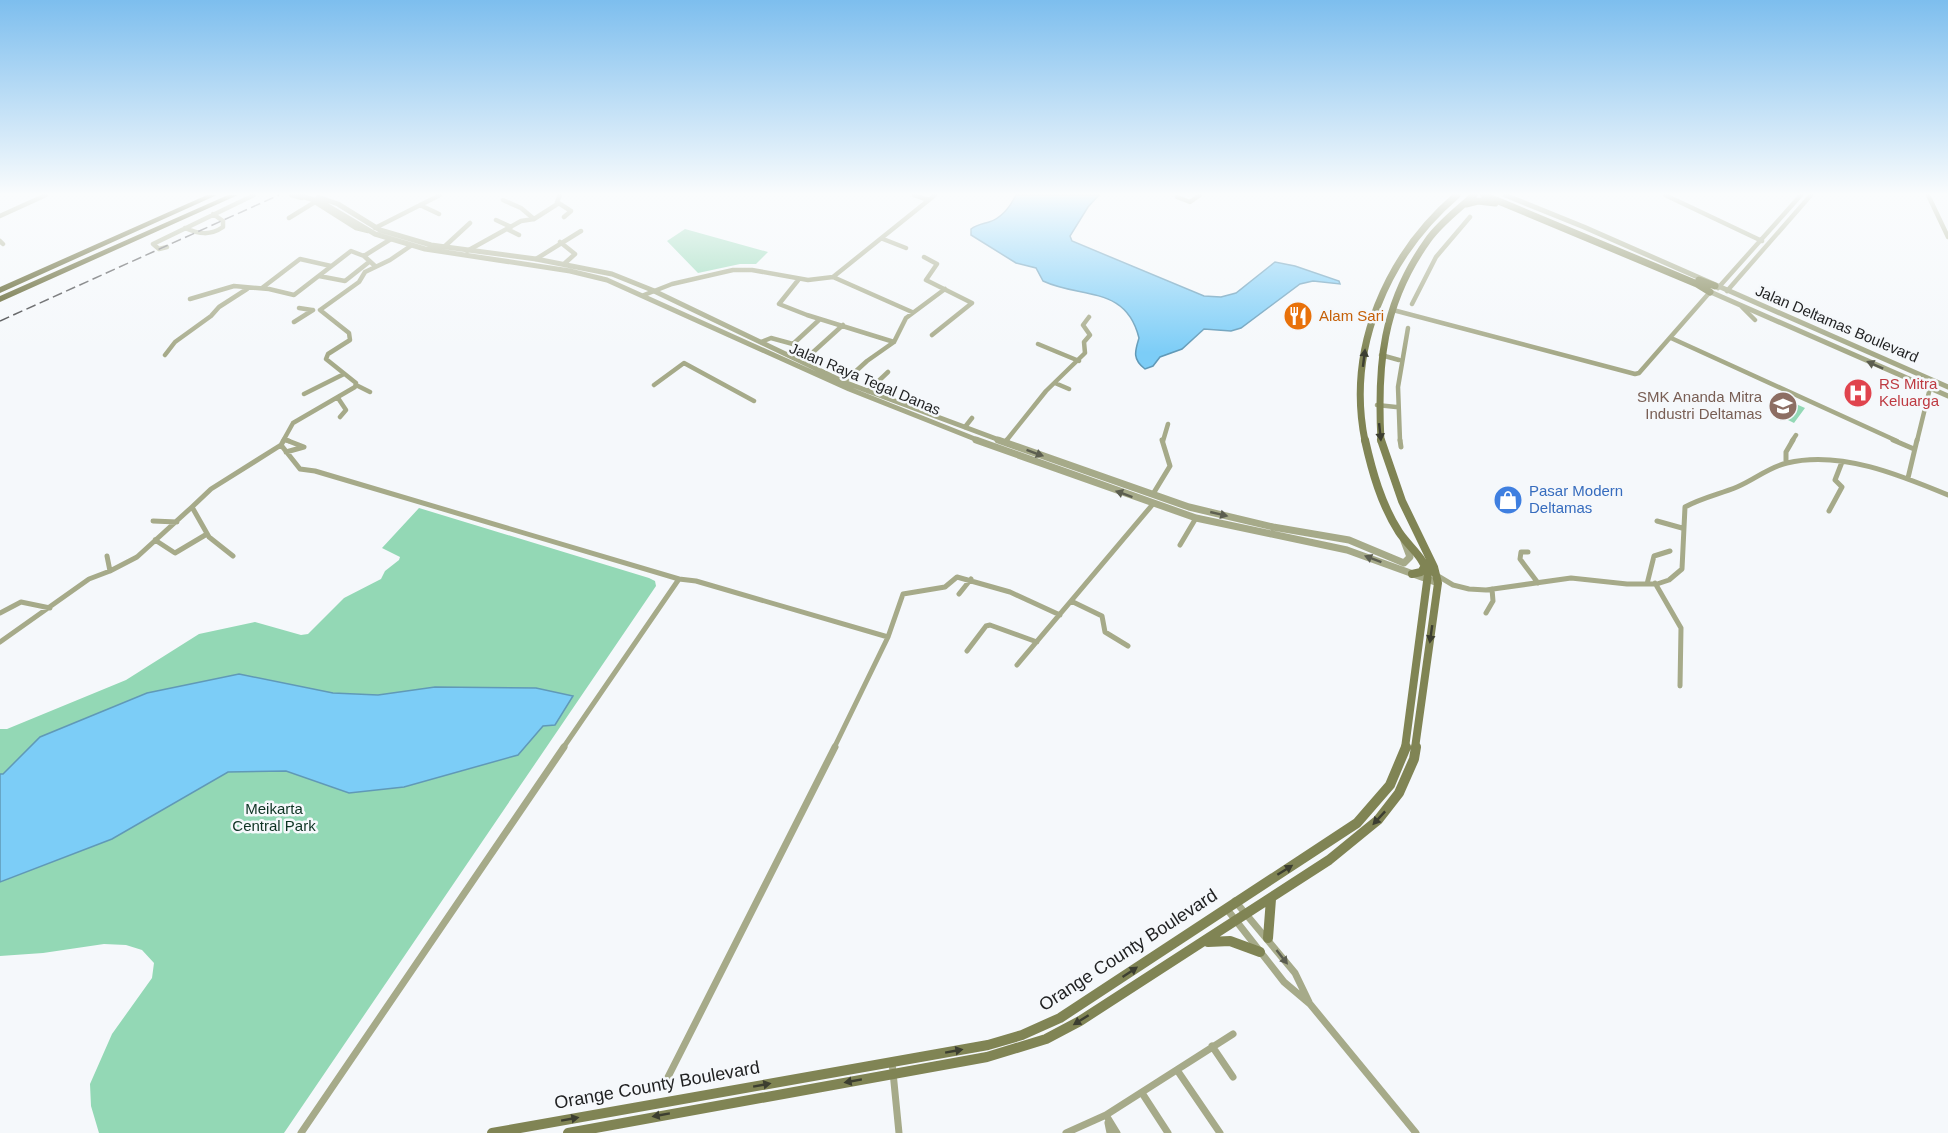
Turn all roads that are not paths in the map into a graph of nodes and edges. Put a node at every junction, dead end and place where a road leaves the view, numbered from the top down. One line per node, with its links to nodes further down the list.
1 (100, 248): 44 (highway)
2 (104, 248): 44 (highway)
3 (107, 248): 44 (highway)
4 (110, 248): 44 (highway)
5 (377, 248): 22 (street)
6 (408, 248): 28 (street)
7 (424, 248): 45 (street, Jalan Raya Tegal Danas)
8 (449, 248): 21 (street, Jalan Raya Tegal Danas)
9 (473, 248): 21 (street)
10 (552, 248): 24 (street)
11 (568, 248): 26 (street)
12 (871, 248): 32 (street)
13 (1406, 248): 36 (main road)
14 (1423, 248): 29 (main road)
15 (1442, 248): 30 (street)
16 (1610, 248): 40 (street)
17 (1615, 248): 40 (main road, Jalan Deltamas Boulevard)
18 (1631, 248): 40 (street, Jalan Deltamas Boulevard)
19 (1753, 248): 40 (street)
20 (1765, 248): 42 (street)
21 (467, 251): 24 (street, Jalan Raya Tegal Danas)
22 (364, 256): 25 (street); 27 (street)
23 (924, 257): 39 (street)
24 (536, 259): 26 (street, Jalan Raya Tegal Danas)
25 (369, 262): 28 (street); 31 (street)
26 (564, 264): 41 (street, Jalan Raya Tegal Danas)
27 (331, 266): 31 (street); 38 (street)
28 (375, 266): 51 (street)
29 (1411, 267): 30 (street); 43 (main road)
30 (1426, 272): 47 (street)
31 (319, 276): 38 (street)
32 (833, 277): 33 (street); 53 (street)
33 (799, 279): 41 (street); 55 (street)
34 (230, 281): 35 (street)
35 (234, 286): 37 (street); 46 (street)
36 (1383, 288): 43 (main road); 117 (main road, one-way to 36)
37 (247, 289): 38 (street); 66 (street)
38 (261, 289)
39 (945, 289): 53 (street); 60 (street)
40 (1714, 289): 42 (street, Jalan Deltamas Boulevard); 48 (street); 61 (street)
41 (652, 290): 45 (street); 62 (street, Jalan Raya Tegal Danas)
42 (1726, 291): 77 (street, Jalan Deltamas Boulevard)
43 (1398, 292): 52 (main road)
44 (0, 295)
45 (644, 295): 76 (street, Jalan Raya Tegal Danas)
46 (190, 299)
47 (1412, 303)
48 (1742, 307): 56 (street); 78 (street, one-way to 48)
49 (299, 308): 50 (street)
50 (313, 310): 51 (street); 57 (street)
51 (320, 310): 71 (street)
52 (1393, 310): 61 (street); 67 (main road)
53 (912, 312): 63 (street)
54 (1089, 317): 69 (street)
55 (819, 320): 58 (street); 62 (street)
56 (1755, 320)
57 (294, 322)
58 (843, 326): 63 (street); 65 (street)
59 (1408, 328): 68 (street)
60 (932, 335)
61 (1671, 338): 97 (street)
62 (761, 342): 72 (street, Jalan Raya Tegal Danas)
63 (894, 342): 72 (street)
64 (1038, 344): 69 (street)
65 (811, 354)
66 (165, 355)
67 (1381, 355): 68 (street); 86 (main road)
68 (1399, 360): 87 (street)
69 (1079, 361): 73 (street)
70 (888, 372): 80 (street)
71 (344, 374): 74 (street); 82 (street)
72 (844, 382): 76 (street, Jalan Raya Tegal Danas)
73 (1055, 382): 79 (street); 94 (street)
74 (357, 385): 81 (street); 84 (street)
75 (654, 385): 85 (street)
76 (850, 387): 80 (street, Jalan Raya Tegal Danas); 102 (street, Jalan Raya Tegal Danas)
77 (1948, 387)
78 (1930, 388): 83 (street); 97 (street)
79 (1069, 389)
80 (868, 391): 91 (street, Jalan Raya Tegal Danas)
81 (370, 392)
82 (304, 394)
83 (1948, 396)
84 (338, 398): 88 (street); 93 (street)
85 (754, 401)
86 (1377, 405): 87 (street); 118 (main road, one-way to 118)
87 (1396, 407): 96 (street)
88 (339, 417)
89 (972, 418): 91 (street)
90 (1168, 424): 104 (street)
91 (965, 427): 94 (street, Jalan Raya Tegal Danas)
92 (1796, 435): 101 (street)
93 (286, 440): 95 (street); 98 (street)
94 (1005, 442): 100 (street, Jalan Raya Tegal Danas, one-way to 100)
95 (281, 445): 98 (street); 108 (street)
96 (1401, 447)
97 (1914, 449): 103 (street)
98 (286, 452): 130 (street)
99 (1842, 462): 101 (street); 103 (street); 109 (street)
100 (1064, 463): 102 (street); 104 (street, Jalan Raya Tegal Danas)
101 (1786, 463): 115 (street)
102 (1059, 470): 106 (street, Jalan Raya Tegal Danas, one-way to 102)
103 (1908, 478): 105 (street)
104 (1153, 494): 107 (street, Jalan Raya Tegal Danas)
105 (1948, 495)
106 (1153, 504): 110 (street, Jalan Raya Tegal Danas); 137 (street)
107 (1180, 504): 110 (street); 126 (street, Jalan Raya Tegal Danas, one-way to 126)
108 (192, 507): 114 (street); 116 (street)
109 (1829, 511)
110 (1176, 512): 111 (street, Jalan Raya Tegal Danas)
111 (1196, 518): 120 (street); 128 (street, Jalan Raya Tegal Danas, one-way to 111)
112 (153, 521): 114 (street)
113 (1657, 521): 115 (street)
114 (177, 522): 119 (street)
115 (1682, 528): 133 (street)
116 (207, 534): 119 (street); 124 (street)
117 (1401, 535): 118 (main road); 126 (street); 129 (main road)
118 (1419, 536): 125 (main road)
119 (155, 540): 127 (street)
120 (1180, 545)
121 (1670, 551): 134 (street)
122 (1528, 552): 132 (street)
123 (107, 556): 127 (street)
124 (233, 556)
125 (1430, 557): 129 (main road); 129 (main road)
126 (1404, 563): 129 (street, Jalan Raya Tegal Danas)
127 (110, 571): 138 (street)
128 (1412, 574): 129 (main road)
129 (1431, 576): 135 (street); 149 (main road, Orange County Boulevard, one-way to 149); 150 (main road, Orange County Boulevard, one-way to 129)
130 (679, 579): 142 (street); 165 (street)
131 (971, 579): 136 (street); 141 (street); 142 (street)
132 (1538, 583): 134 (street); 135 (street)
133 (1654, 583): 134 (street); 148 (street)
134 (1647, 584)
135 (1492, 589): 140 (street)
136 (959, 594)
137 (1071, 601): 141 (street); 145 (street)
138 (50, 609): 139 (street); 143 (street)
139 (0, 613)
140 (1486, 613)
141 (1060, 615): 144 (street)
142 (888, 637): 161 (street)
143 (0, 642)
144 (1037, 642): 146 (street); 147 (street)
145 (1128, 646)
146 (967, 651)
147 (1017, 665)
148 (1680, 686)
149 (1271, 899): 151 (main road, Orange County Boulevard); 153 (main road)
150 (1230, 904): 151 (street); 152 (street); 159 (main road, Orange County Boulevard, one-way to 150)
151 (1247, 915): 152 (main road, Orange County Boulevard); 153 (street)
152 (1237, 922): 154 (main road, Orange County Boulevard); 155 (street)
153 (1268, 938): 156 (street, one-way to 156)
154 (1200, 944): 155 (main road); 159 (main road, Orange County Boulevard, one-way to 159)
155 (1260, 952): 156 (street)
156 (1310, 1004): 174 (street)
157 (1233, 1034): 158 (street)
158 (1212, 1046): 160 (street); 162 (street)
159 (892, 1068): 166 (main road, Orange County Boulevard, one-way to 159); 167 (main road, Orange County Boulevard, one-way to 167); 168 (street)
160 (1177, 1070): 163 (street); 173 (street)
161 (668, 1077)
162 (1233, 1077)
163 (1142, 1093): 164 (street); 172 (street)
164 (1106, 1115): 169 (street); 170 (street); 171 (street)
165 (301, 1133)
166 (492, 1133)
167 (568, 1133)
168 (899, 1133)
169 (1066, 1133)
170 (1110, 1133)
171 (1117, 1133)
172 (1168, 1133)
173 (1220, 1133)
174 (1416, 1133)

